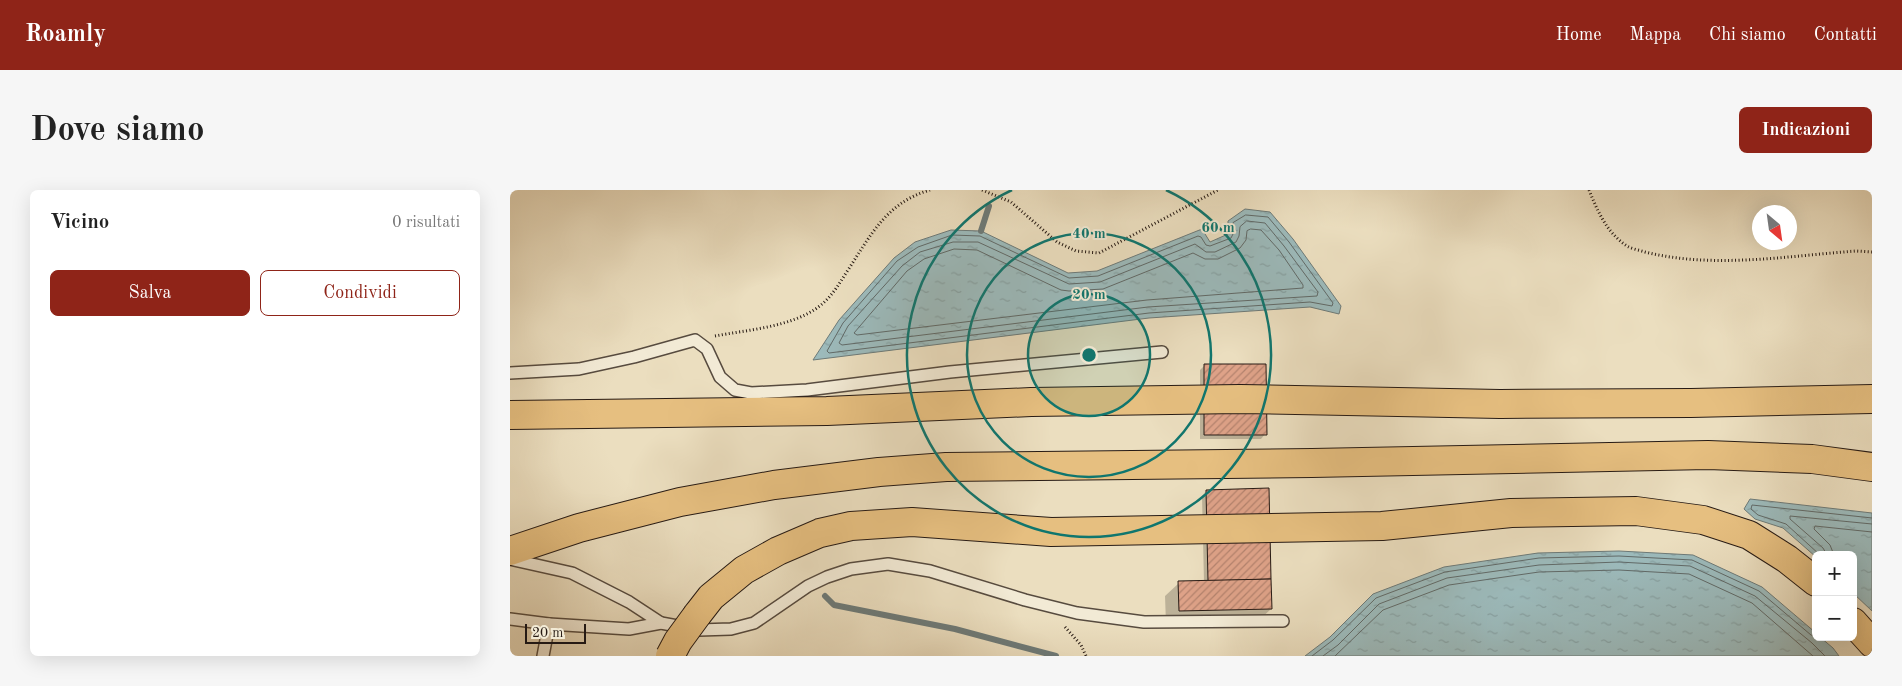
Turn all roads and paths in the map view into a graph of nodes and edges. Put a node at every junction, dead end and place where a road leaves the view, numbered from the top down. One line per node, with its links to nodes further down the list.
1 (930, 190): 6 (path)
2 (982, 190): 3 (path)
3 (1218, 190)
4 (1589, 190): 5 (path)
5 (1872, 252)
6 (695, 340): 7 (lane); 8 (lane)
7 (1162, 352)
8 (510, 373)
9 (1872, 399): 10 (main road)
10 (510, 415)
11 (1872, 467): 12 (main road)
12 (510, 550)
13 (510, 560): 18 (lane)
14 (1812, 579): 23 (main road, bridge)
15 (1046, 606): 17 (lane); 18 (lane); 24 (path)
16 (510, 619): 19 (lane)
17 (1284, 621)
18 (661, 623): 19 (lane)
19 (549, 624): 22 (lane)
20 (1857, 626): 21 (main road)
21 (1872, 643)
22 (544, 656)
23 (670, 656)
24 (1086, 656)

